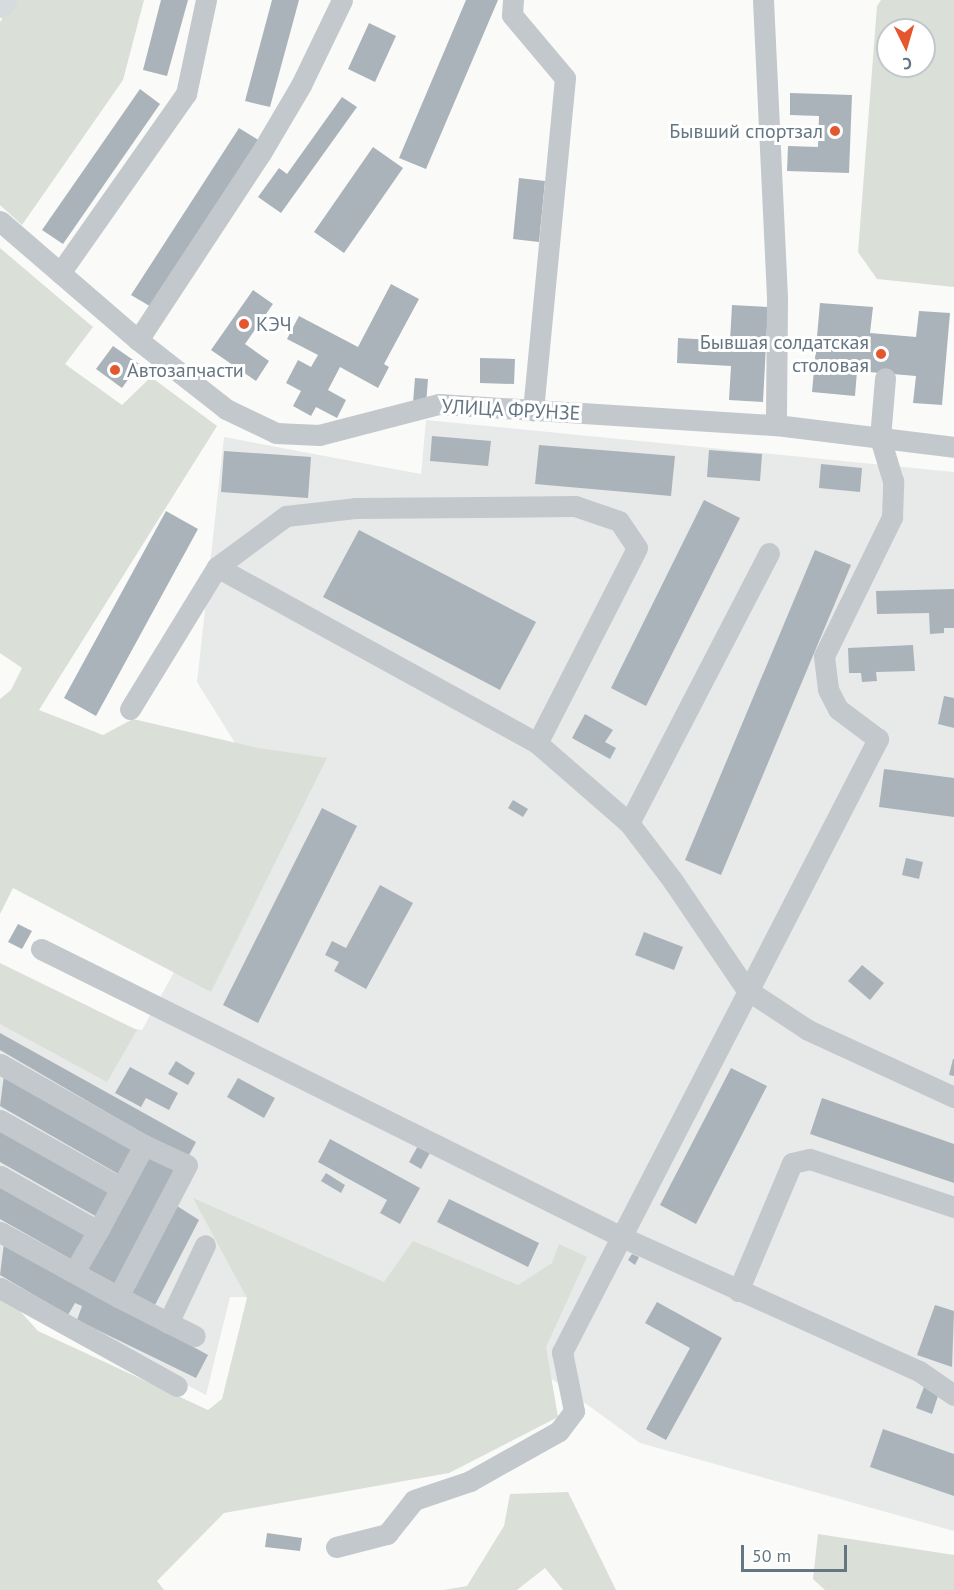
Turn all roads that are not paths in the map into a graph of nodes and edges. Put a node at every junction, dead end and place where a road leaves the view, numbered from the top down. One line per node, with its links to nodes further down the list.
1 (3, 0): 6 (main road)
2 (206, 0): 8 (street)
3 (342, 0): 9 (street)
4 (513, 0): 11 (street)
5 (763, 0): 12 (street)
6 (0, 4)
7 (0, 221): 8 (street, УЛИЦА ФРУНЗЕ)
8 (60, 273): 9 (street, УЛИЦА ФРУНЗЕ)
9 (138, 340): 11 (street, УЛИЦА ФРУНЗЕ)
10 (885, 378): 13 (street)
11 (533, 410): 12 (street, УЛИЦА ФРУНЗЕ)
12 (777, 425): 13 (street, УЛИЦА ФРУНЗЕ)
13 (880, 438): 14 (street, УЛИЦА ФРУНЗЕ); 21 (street)
14 (954, 447)
15 (769, 553): 19 (street)
16 (217, 567): 17 (street); 18 (street); 18 (street)
17 (130, 709)
18 (537, 743): 19 (street)
19 (629, 823): 21 (street)
20 (41, 949): 31 (street)
21 (746, 989): 23 (street); 31 (street)
22 (0, 1064): 25 (street)
23 (954, 1097)
24 (0, 1120): 27 (street)
25 (144, 1145): 27 (street); 36 (street)
26 (0, 1176): 29 (street)
27 (121, 1188): 29 (street)
28 (954, 1207): 35 (street)
29 (98, 1231): 33 (street)
30 (0, 1232): 33 (street)
31 (622, 1237): 35 (street); 41 (street)
32 (205, 1245): 37 (street)
33 (74, 1272): 36 (street)
34 (0, 1288): 39 (street)
35 (738, 1291): 40 (street)
36 (118, 1297): 37 (street)
37 (168, 1323): 38 (street)
38 (195, 1336)
39 (177, 1386)
40 (954, 1395)
41 (336, 1547)

